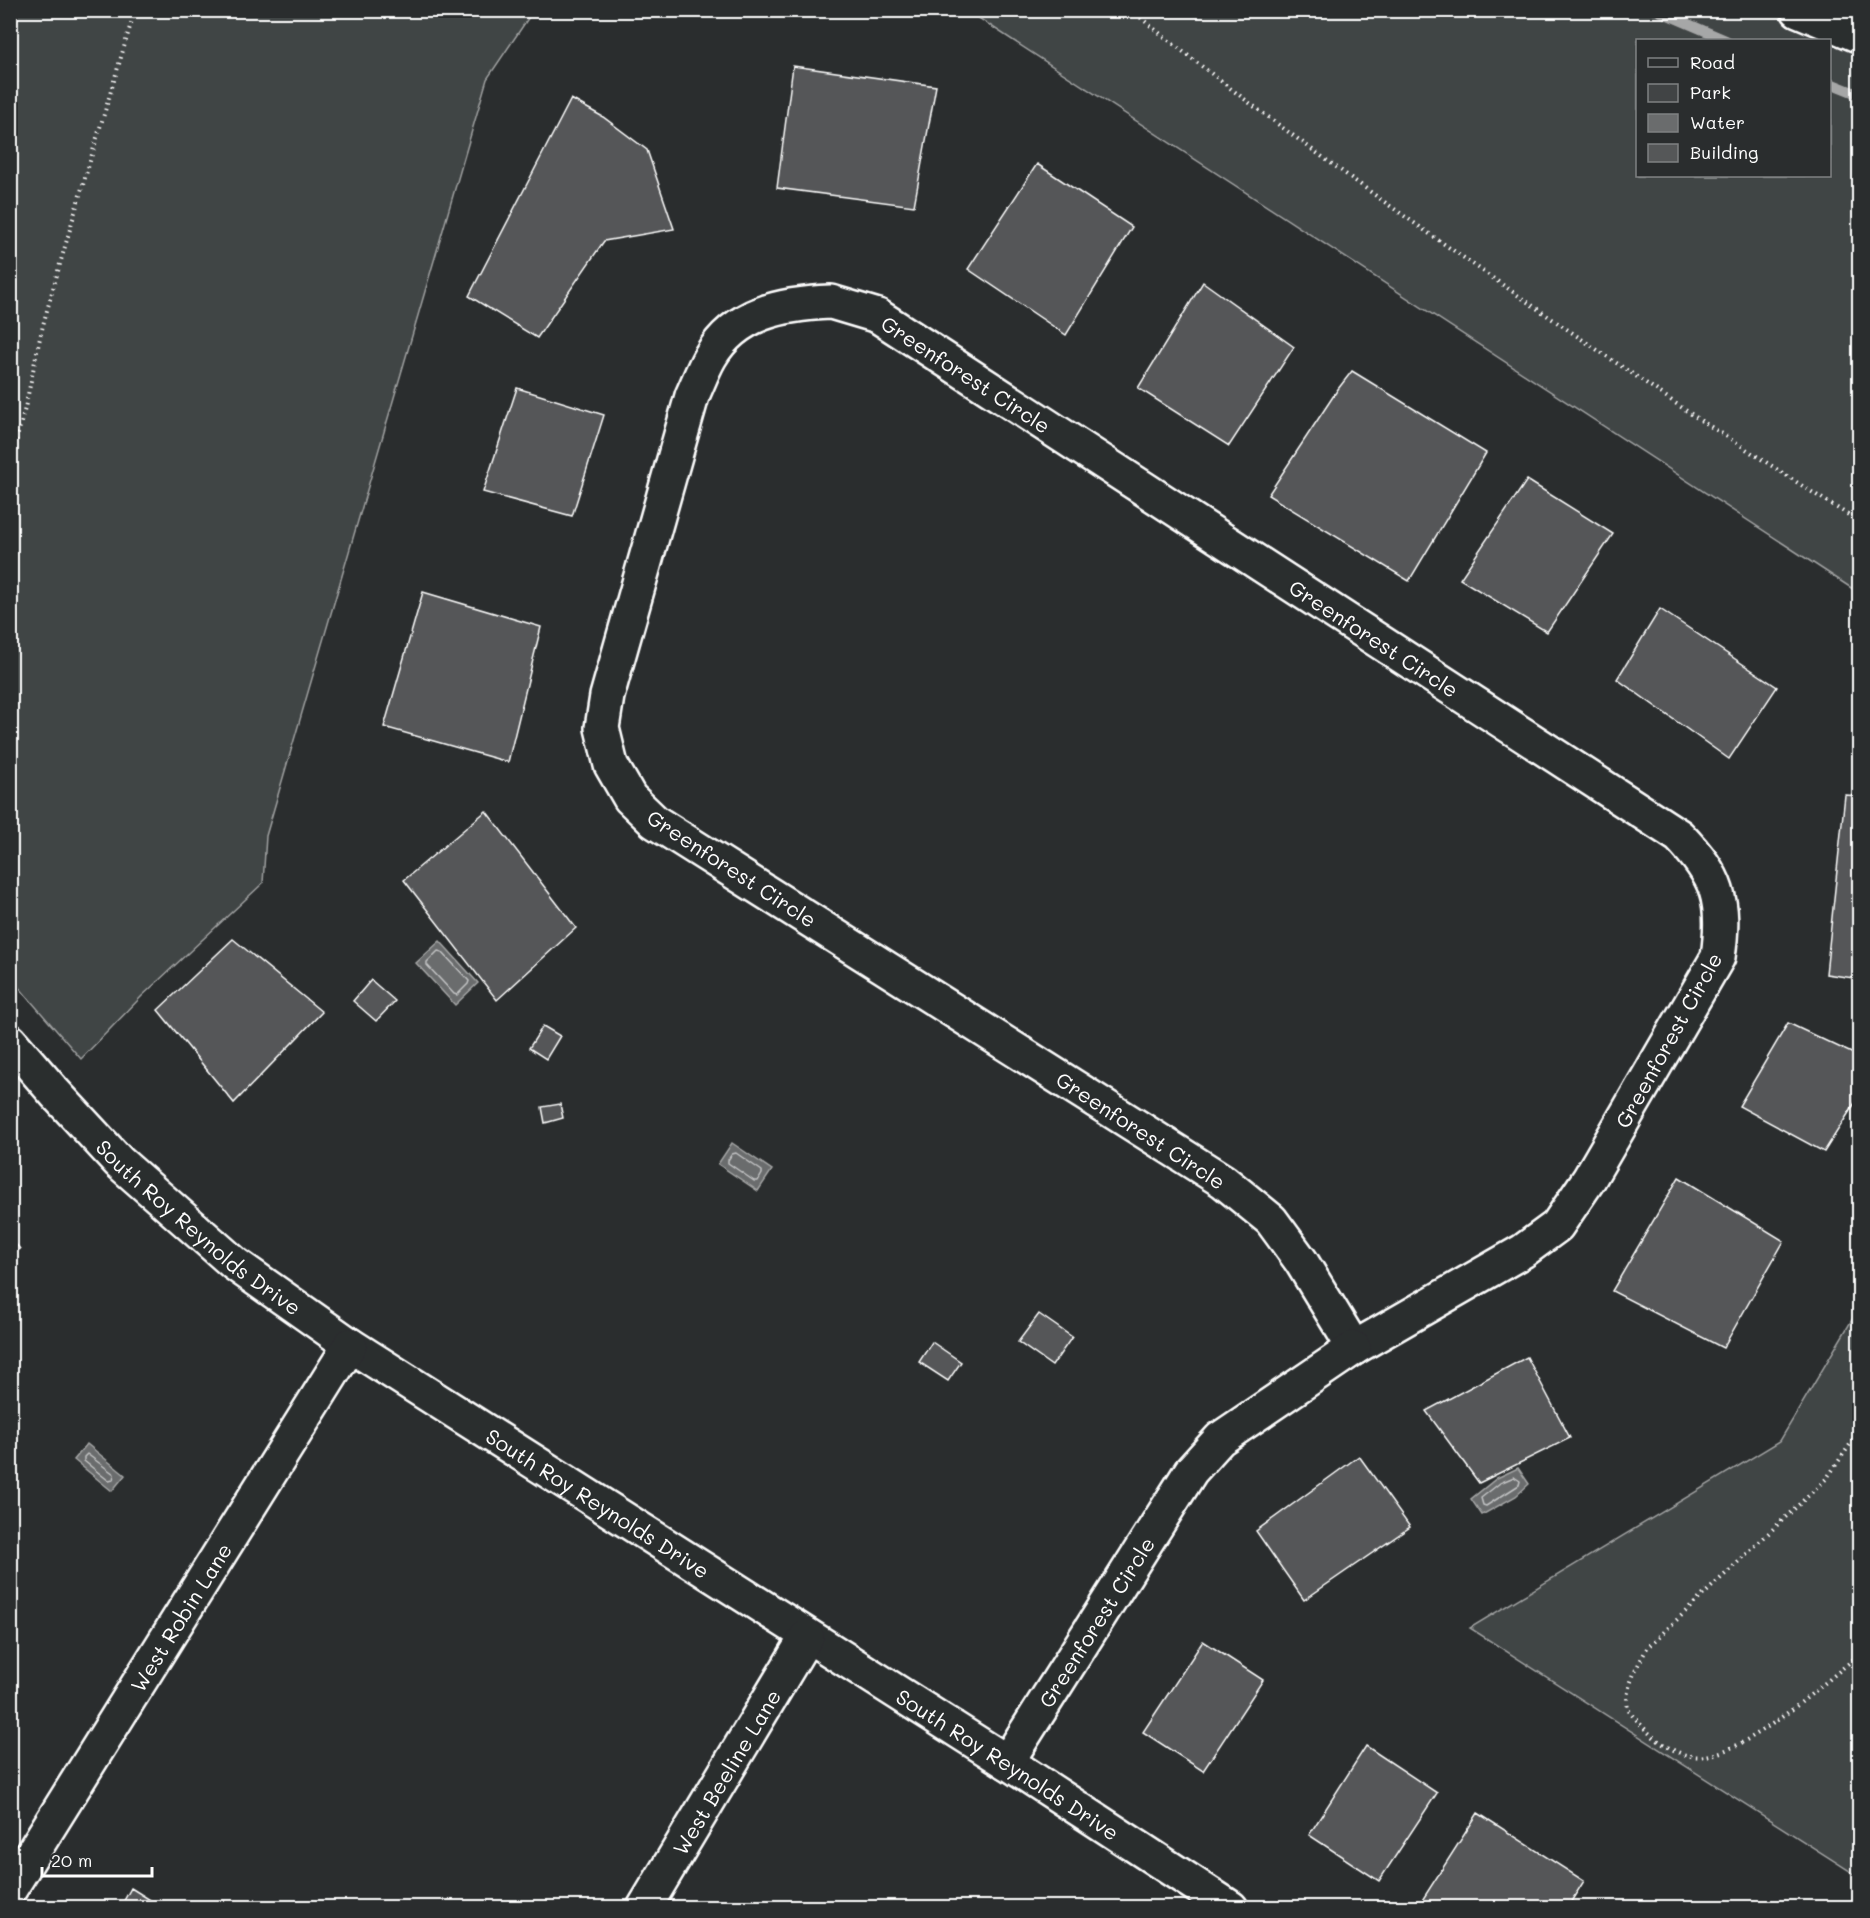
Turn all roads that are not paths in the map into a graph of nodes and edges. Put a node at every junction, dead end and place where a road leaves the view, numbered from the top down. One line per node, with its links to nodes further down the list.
1 (1798, 10): 2 (street)
2 (1860, 36)
3 (10, 1041): 4 (street, South Roy Reynolds Drive)
4 (350, 1345): 6 (street, South Roy Reynolds Drive); 8 (street, West Robin Lane)
5 (1354, 1348): 5 (street, Greenforest Circle); 7 (street, Greenforest Circle)
6 (807, 1636): 7 (street, South Roy Reynolds Drive); 9 (street, West Beeline Lane)
7 (1007, 1762): 10 (street, South Roy Reynolds Drive)
8 (10, 1889)
9 (644, 1908)
10 (1232, 1908)

